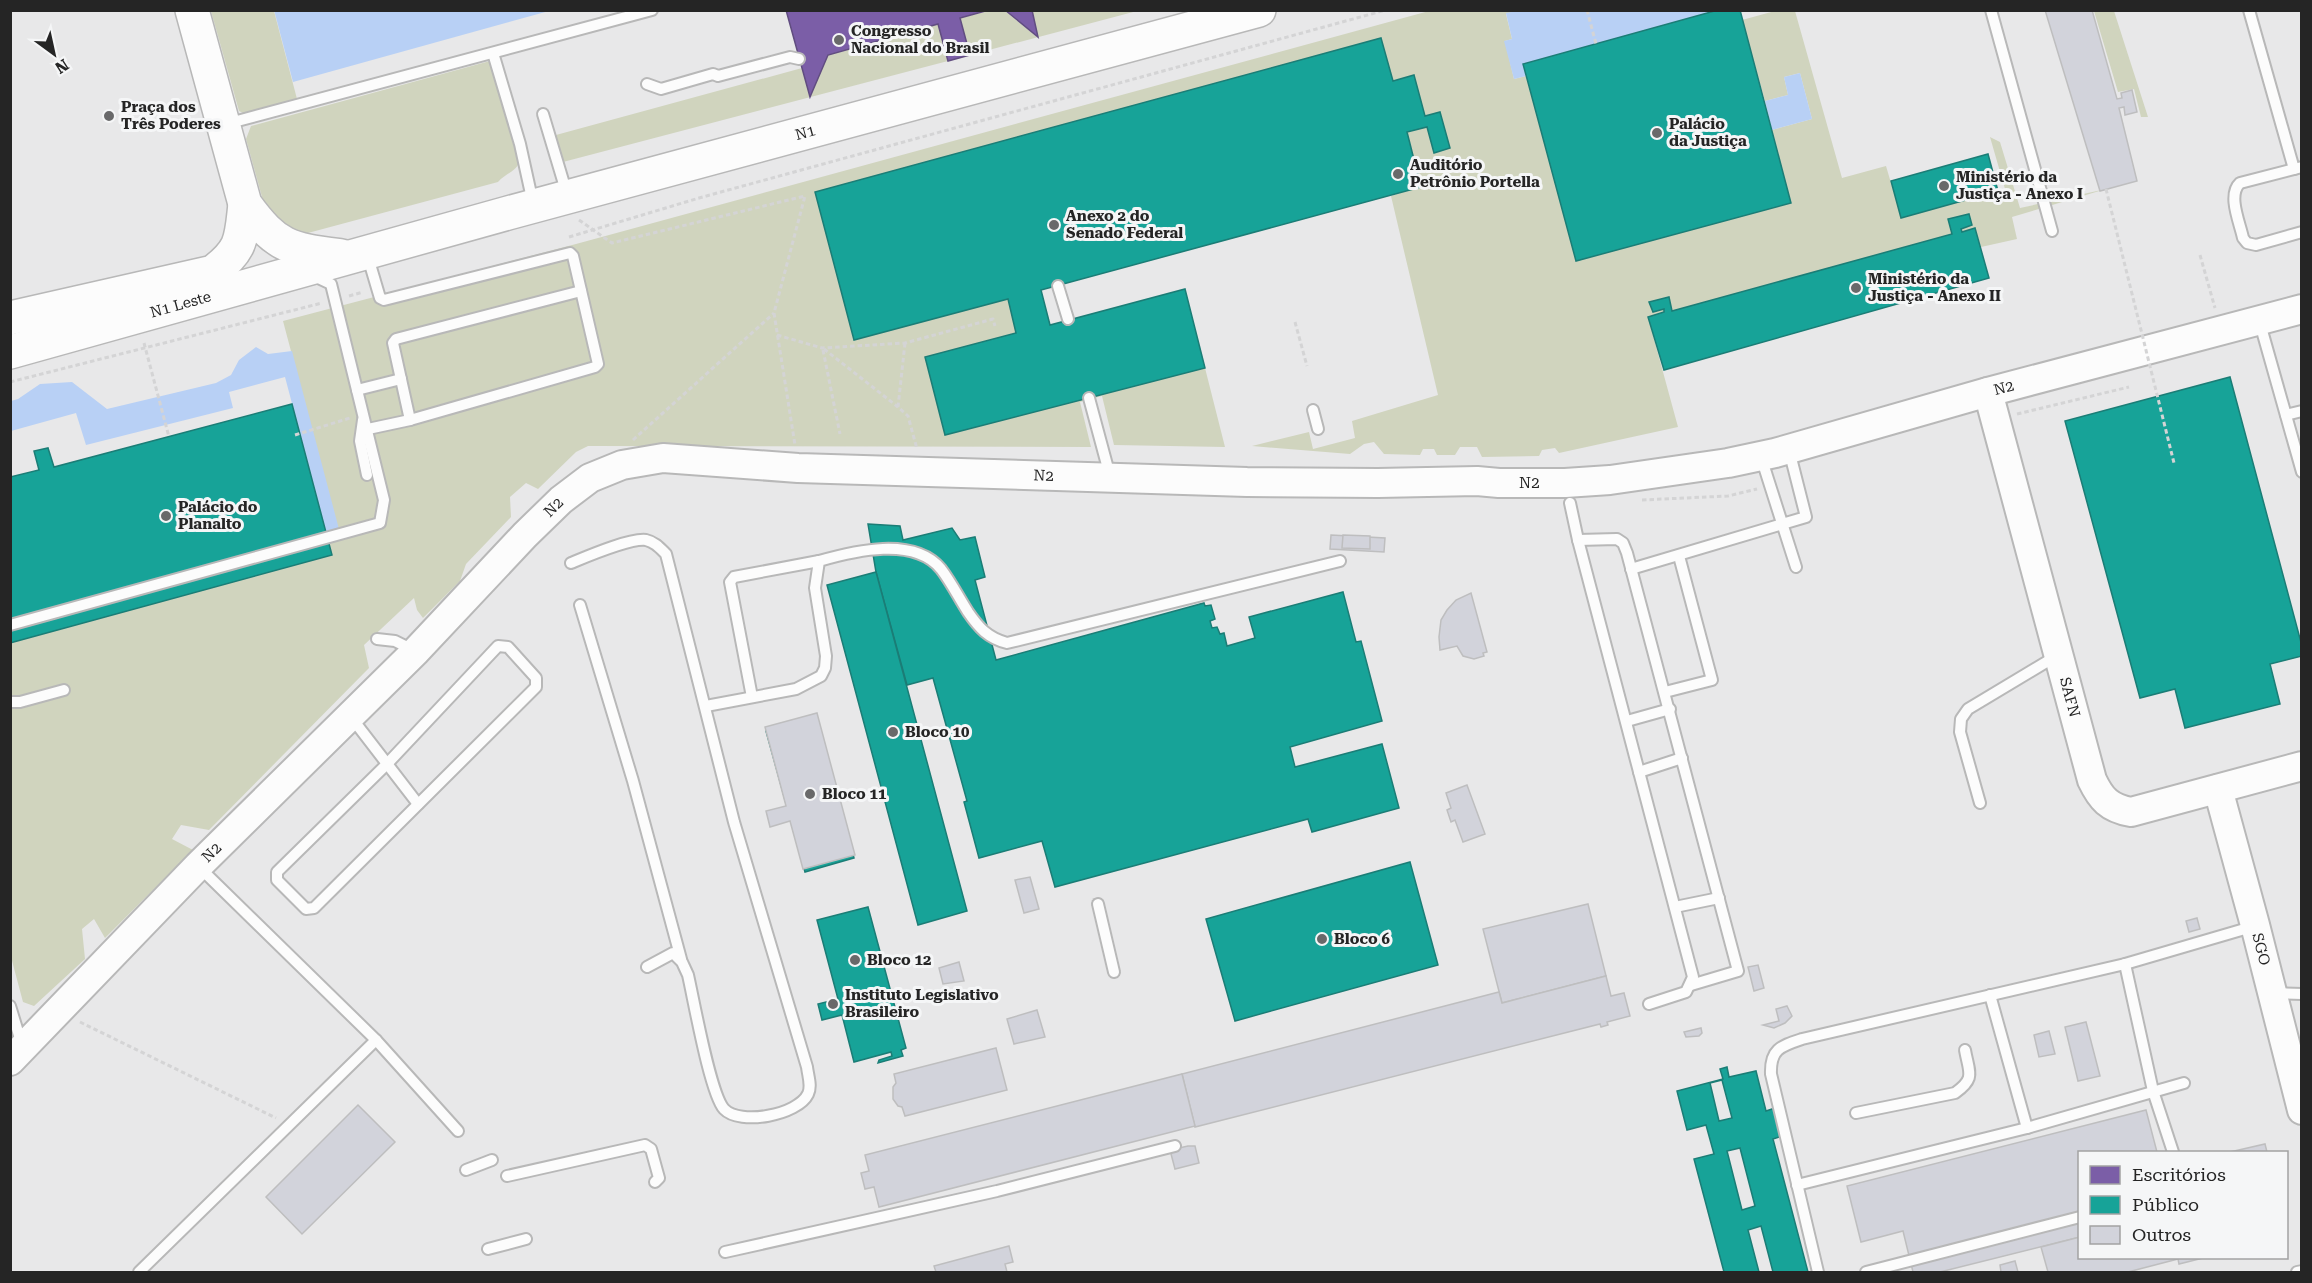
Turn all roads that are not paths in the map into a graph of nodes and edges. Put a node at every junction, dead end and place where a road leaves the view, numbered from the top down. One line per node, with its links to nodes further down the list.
1 (192, 10): 10 (highway)
2 (652, 10): 6 (lane)
3 (1259, 10): 12 (highway, N1)
4 (1991, 10): 14 (lane)
5 (2248, 10): 11 (lane)
6 (492, 53): 10 (lane); 12 (lane)
7 (799, 59): 8 (lane)
8 (647, 84)
9 (543, 114): 12 (lane)
10 (223, 125): 13 (highway)
11 (2298, 168): 15 (lane)
12 (551, 201): 16 (highway, N1)
13 (259, 226): 16 (highway); 21 (highway, N1 Leste)
14 (2052, 231)
15 (2301, 232)
16 (359, 255): 17 (highway, N1 Leste); 19 (lane)
17 (296, 268): 24 (highway, N1 Leste); 26 (lane)
18 (1059, 286): 22 (lane)
19 (581, 291): 25 (lane); 33 (lane)
20 (2301, 309): 23 (main road, N2)
21 (10, 318)
22 (1068, 320)
23 (2259, 320): 27 (main road, N2); 32 (lane)
24 (10, 352)
25 (401, 379): 26 (lane); 33 (lane)
26 (357, 390): 31 (lane)
27 (1988, 392): 36 (main road, N2); 53 (main road, SAFN)
28 (1089, 398): 39 (lane)
29 (1313, 410): 35 (lane)
30 (2301, 411): 32 (lane)
31 (364, 414): 34 (lane); 38 (lane)
32 (2286, 415): 37 (lane)
33 (410, 420): 34 (lane)
34 (368, 429): 50 (lane)
35 (1318, 429)
36 (1775, 453): 39 (main road, N2); 41 (lane); 41 (lane)
37 (2301, 472)
38 (367, 475)
39 (1111, 478): 52 (main road, N2)
40 (1570, 503): 42 (lane)
41 (1781, 525): 43 (lane); 47 (lane)
42 (1578, 540): 48 (lane); 61 (lane)
43 (1679, 556): 48 (lane); 55 (lane)
44 (819, 561): 45 (lane); 56 (lane); 56 (lane)
45 (1340, 561)
46 (571, 563): 58 (lane)
47 (1796, 567)
48 (1631, 569): 55 (lane)
49 (579, 605): 74 (lane)
50 (10, 625)
51 (377, 639): 52 (lane)
52 (416, 651): 60 (main road, N2)
53 (2058, 655): 66 (main road, SAFN); 67 (lane)
54 (64, 690): 57 (lane)
55 (1665, 692): 59 (lane)
56 (752, 697): 58 (lane)
57 (10, 702)
58 (706, 706): 74 (lane)
59 (1670, 710): 61 (lane); 62 (lane)
60 (351, 717): 63 (lane); 69 (main road, N2)
61 (1627, 721): 65 (lane)
62 (1682, 758): 65 (lane); 70 (lane)
63 (387, 764): 68 (lane); 68 (lane); 68 (lane)
64 (2301, 766): 66 (main road, SAFN)
65 (1639, 772): 72 (lane)
66 (2218, 789): 73 (main road, SGO)
67 (1980, 803)
68 (418, 804)
69 (198, 866): 84 (lane); 86 (main road, N2)
70 (1719, 898): 72 (lane); 78 (lane)
71 (1098, 904): 77 (lane)
72 (1675, 907): 78 (lane)
73 (2255, 926): 75 (lane); 79 (main road, SGO)
74 (682, 962): 76 (lane)
75 (2125, 964): 81 (lane); 88 (lane)
76 (648, 967)
77 (1114, 972)
78 (1691, 985): 82 (lane)
79 (2272, 993): 80 (lane); 89 (main road, SGO)
80 (2301, 994)
81 (1990, 995): 91 (lane); 99 (lane)
82 (1649, 1004)
83 (10, 1006): 86 (lane)
84 (376, 1040): 92 (lane); 105 (lane)
85 (1965, 1050): 90 (lane)
86 (17, 1055)
87 (2184, 1083): 88 (lane)
88 (2153, 1091): 91 (lane); 94 (lane)
89 (2301, 1110)
90 (1856, 1113)
91 (2027, 1128): 99 (lane)
92 (458, 1131)
93 (1176, 1146): 103 (lane)
94 (2173, 1151)
95 (492, 1160): 96 (lane)
96 (466, 1170)
97 (507, 1176): 98 (lane)
98 (655, 1182)
99 (1797, 1185): 106 (lane)
100 (2078, 1217): 107 (lane)
101 (526, 1239): 102 (lane)
102 (488, 1249)
103 (726, 1252)
104 (2301, 1271): 108 (lane)
105 (139, 1272)
106 (1818, 1272)
107 (1866, 1272)
108 (2297, 1272)

